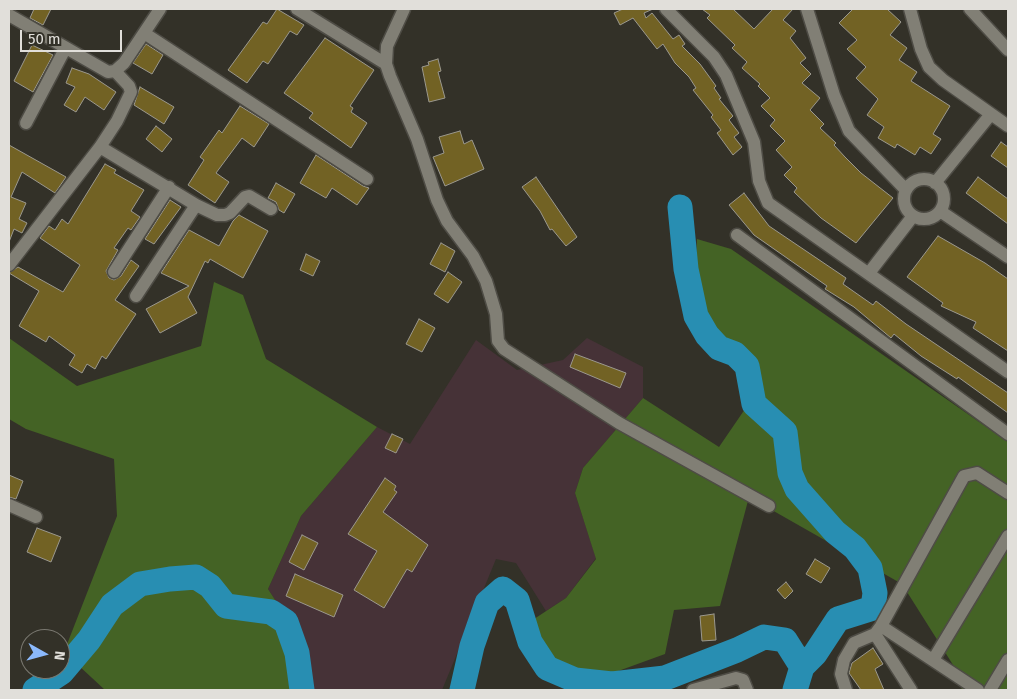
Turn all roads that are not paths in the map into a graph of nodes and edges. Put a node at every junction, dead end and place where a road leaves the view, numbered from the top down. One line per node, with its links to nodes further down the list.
1 (160, 9): 9 (street)
2 (297, 9): 12 (street)
3 (404, 9): 12 (street)
4 (666, 9): 30 (street)
5 (807, 9): 21 (street)
6 (910, 9): 14 (street)
7 (970, 9): 11 (street)
8 (9, 15): 10 (street)
9 (144, 33): 13 (street); 18 (street)
10 (65, 49): 13 (street); 15 (street)
11 (1008, 50)
12 (386, 64): 36 (street)
13 (115, 71): 17 (street)
14 (991, 114): 16 (street); 19 (street)
15 (26, 123)
16 (1008, 126)
17 (100, 147): 20 (street); 28 (street)
18 (367, 179)
19 (935, 183): 21 (street); 24 (street)
20 (169, 187): 22 (street); 29 (street)
21 (906, 190): 25 (street)
22 (196, 205): 23 (street); 31 (street)
23 (271, 209)
24 (940, 211): 25 (street); 27 (street)
25 (913, 216): 30 (street)
26 (737, 236): 33 (street)
27 (1008, 257)
28 (9, 265)
29 (114, 272)
30 (869, 274): 32 (street)
31 (136, 296)
32 (1008, 372)
33 (1008, 434)
34 (1008, 494): 39 (street)
35 (9, 505): 37 (street)
36 (769, 506)
37 (36, 517)
38 (1008, 536): 40 (street)
39 (878, 630): 40 (street); 44 (street); 45 (street)
40 (933, 660): 46 (street)
41 (1008, 660): 47 (street)
42 (694, 690): 43 (street)
43 (746, 690)
44 (846, 690)
45 (911, 690)
46 (978, 690)
47 (990, 690)

